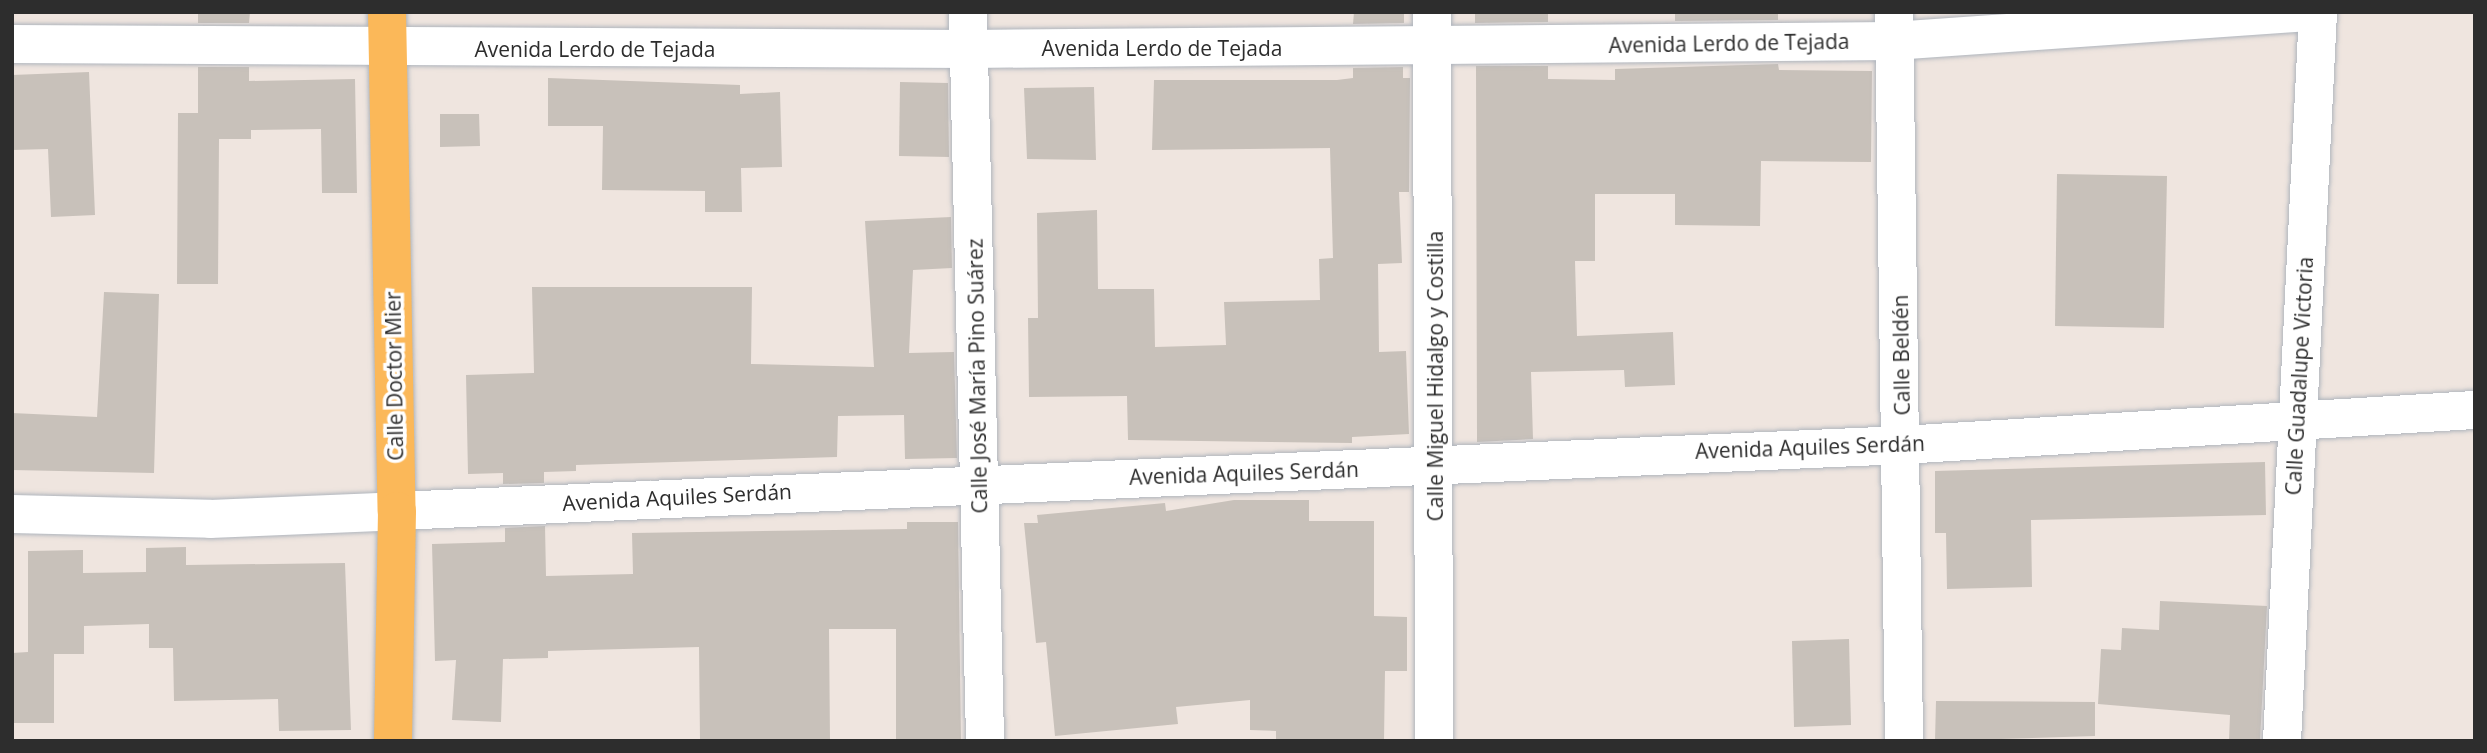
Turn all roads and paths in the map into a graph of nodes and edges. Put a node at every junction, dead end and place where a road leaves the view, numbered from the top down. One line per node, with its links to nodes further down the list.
1 (2311, 12): 3 (street, Avenida Lerdo de Tejada)
2 (2318, 12): 9 (street, Calle Guadalupe Victoria)
3 (1894, 27): 4 (street, Avenida Lerdo de Tejada); 10 (street, Calle Beldén)
4 (1432, 29): 6 (street, Avenida Lerdo de Tejada); 11 (street, Calle Miguel Hidalgo y Costilla)
5 (387, 31): 6 (street, Avenida Lerdo de Tejada); 7 (street, Avenida Lerdo de Tejada); 13 (main road, Calle Doctor Mier)
6 (968, 31): 12 (street, Calle José María Pino Suárez)
7 (12, 44)
8 (2475, 410): 9 (street, Avenida Aquiles Serdán)
9 (2297, 424): 10 (street, Avenida Aquiles Serdán); 19 (street, Calle Guadalupe Victoria)
10 (1902, 445): 11 (street, Avenida Aquiles Serdán); 18 (street, Calle Beldén)
11 (1436, 466): 12 (street, Avenida Aquiles Serdán); 17 (street, Calle Miguel Hidalgo y Costilla)
12 (979, 483): 13 (street, Avenida Aquiles Serdán); 16 (street, Calle José María Pino Suárez)
13 (397, 511): 14 (street, Avenida Aquiles Serdán); 15 (main road, Calle Doctor Mier)
14 (12, 514)
15 (393, 741)
16 (985, 741)
17 (1434, 741)
18 (1904, 741)
19 (2282, 741)

